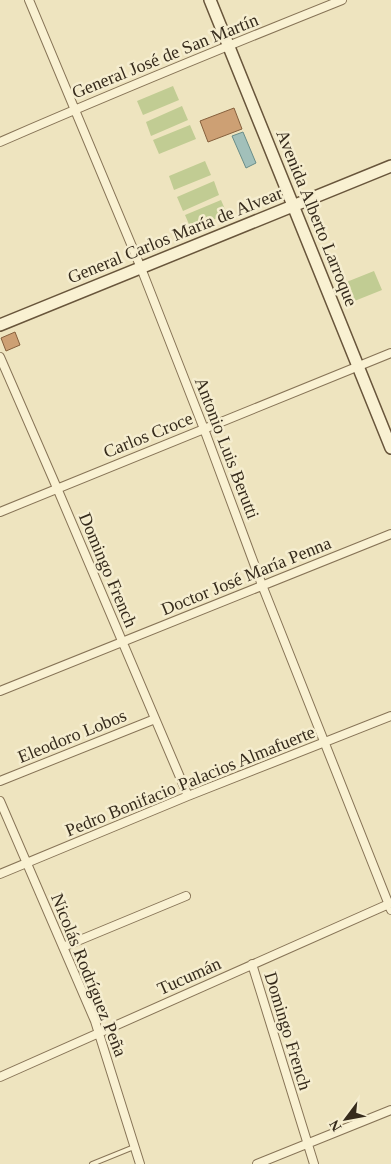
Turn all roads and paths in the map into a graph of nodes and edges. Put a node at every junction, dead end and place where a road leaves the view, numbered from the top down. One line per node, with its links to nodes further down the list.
1 (29, 0): 5 (street, Antonio Luis Berutti)
2 (210, 0): 4 (main road, Avenida Alberto Larroque)
3 (342, 0): 4 (street, General José de San Martín)
4 (228, 46): 5 (street, General José de San Martín); 8 (main road, Avenida Alberto Larroque)
5 (74, 110): 6 (street, General José de San Martín); 9 (street, Antonio Luis Berutti)
6 (0, 142)
7 (391, 166): 8 (main road, General Carlos María de Alvear)
8 (293, 205): 9 (main road, General Carlos María de Alvear); 13 (main road, Avenida Alberto Larroque)
9 (141, 268): 10 (main road, General Carlos María de Alvear); 14 (street, Antonio Luis Berutti)
10 (0, 325)
11 (391, 353): 13 (street, Carlos Croce)
12 (0, 357): 16 (street, Domingo French)
13 (358, 366): 14 (street, Carlos Croce); 15 (main road, Avenida Alberto Larroque)
14 (204, 429): 16 (street, Carlos Croce); 19 (street, Antonio Luis Berutti)
15 (391, 448)
16 (57, 488): 17 (street, Carlos Croce); 20 (street, Domingo French)
17 (0, 512)
18 (391, 534): 19 (street, Doctor José María Penna)
19 (262, 585): 20 (street, Doctor José María Penna); 24 (street, Antonio Luis Berutti)
20 (122, 641): 21 (street, Doctor José María Penna); 23 (street, Domingo French)
21 (0, 691)
22 (391, 716): 24 (street, Pedro Bonifacio Palacios Almafuerte)
23 (155, 719): 25 (street, Eleodoro Lobos); 26 (street, Domingo French)
24 (325, 743): 26 (street, Pedro Bonifacio Palacios Almafuerte); 31 (street, Antonio Luis Berutti)
25 (0, 781)
26 (188, 796): 28 (street, Pedro Bonifacio Palacios Almafuerte)
27 (0, 801): 28 (street, Nicolás Rodríguez Peña)
28 (27, 863): 29 (street, Pedro Bonifacio Palacios Almafuerte); 32 (street, Nicolás Rodríguez Peña)
29 (0, 874)
30 (186, 896): 32 (street)
31 (390, 905): 33 (street, Tucumán)
32 (63, 948): 34 (street, Nicolás Rodríguez Peña)
33 (252, 964): 34 (street, Tucumán); 37 (street, Domingo French)
34 (98, 1033): 35 (street, Tucumán); 38 (street, Nicolás Rodríguez Peña)
35 (0, 1077)
36 (391, 1110): 37 (street)
37 (307, 1144): 41 (street); 42 (street, Domingo French)
38 (134, 1147): 39 (lane); 40 (street, Nicolás Rodríguez Peña)
39 (92, 1164)
40 (140, 1164)
41 (257, 1164)
42 (314, 1164)

